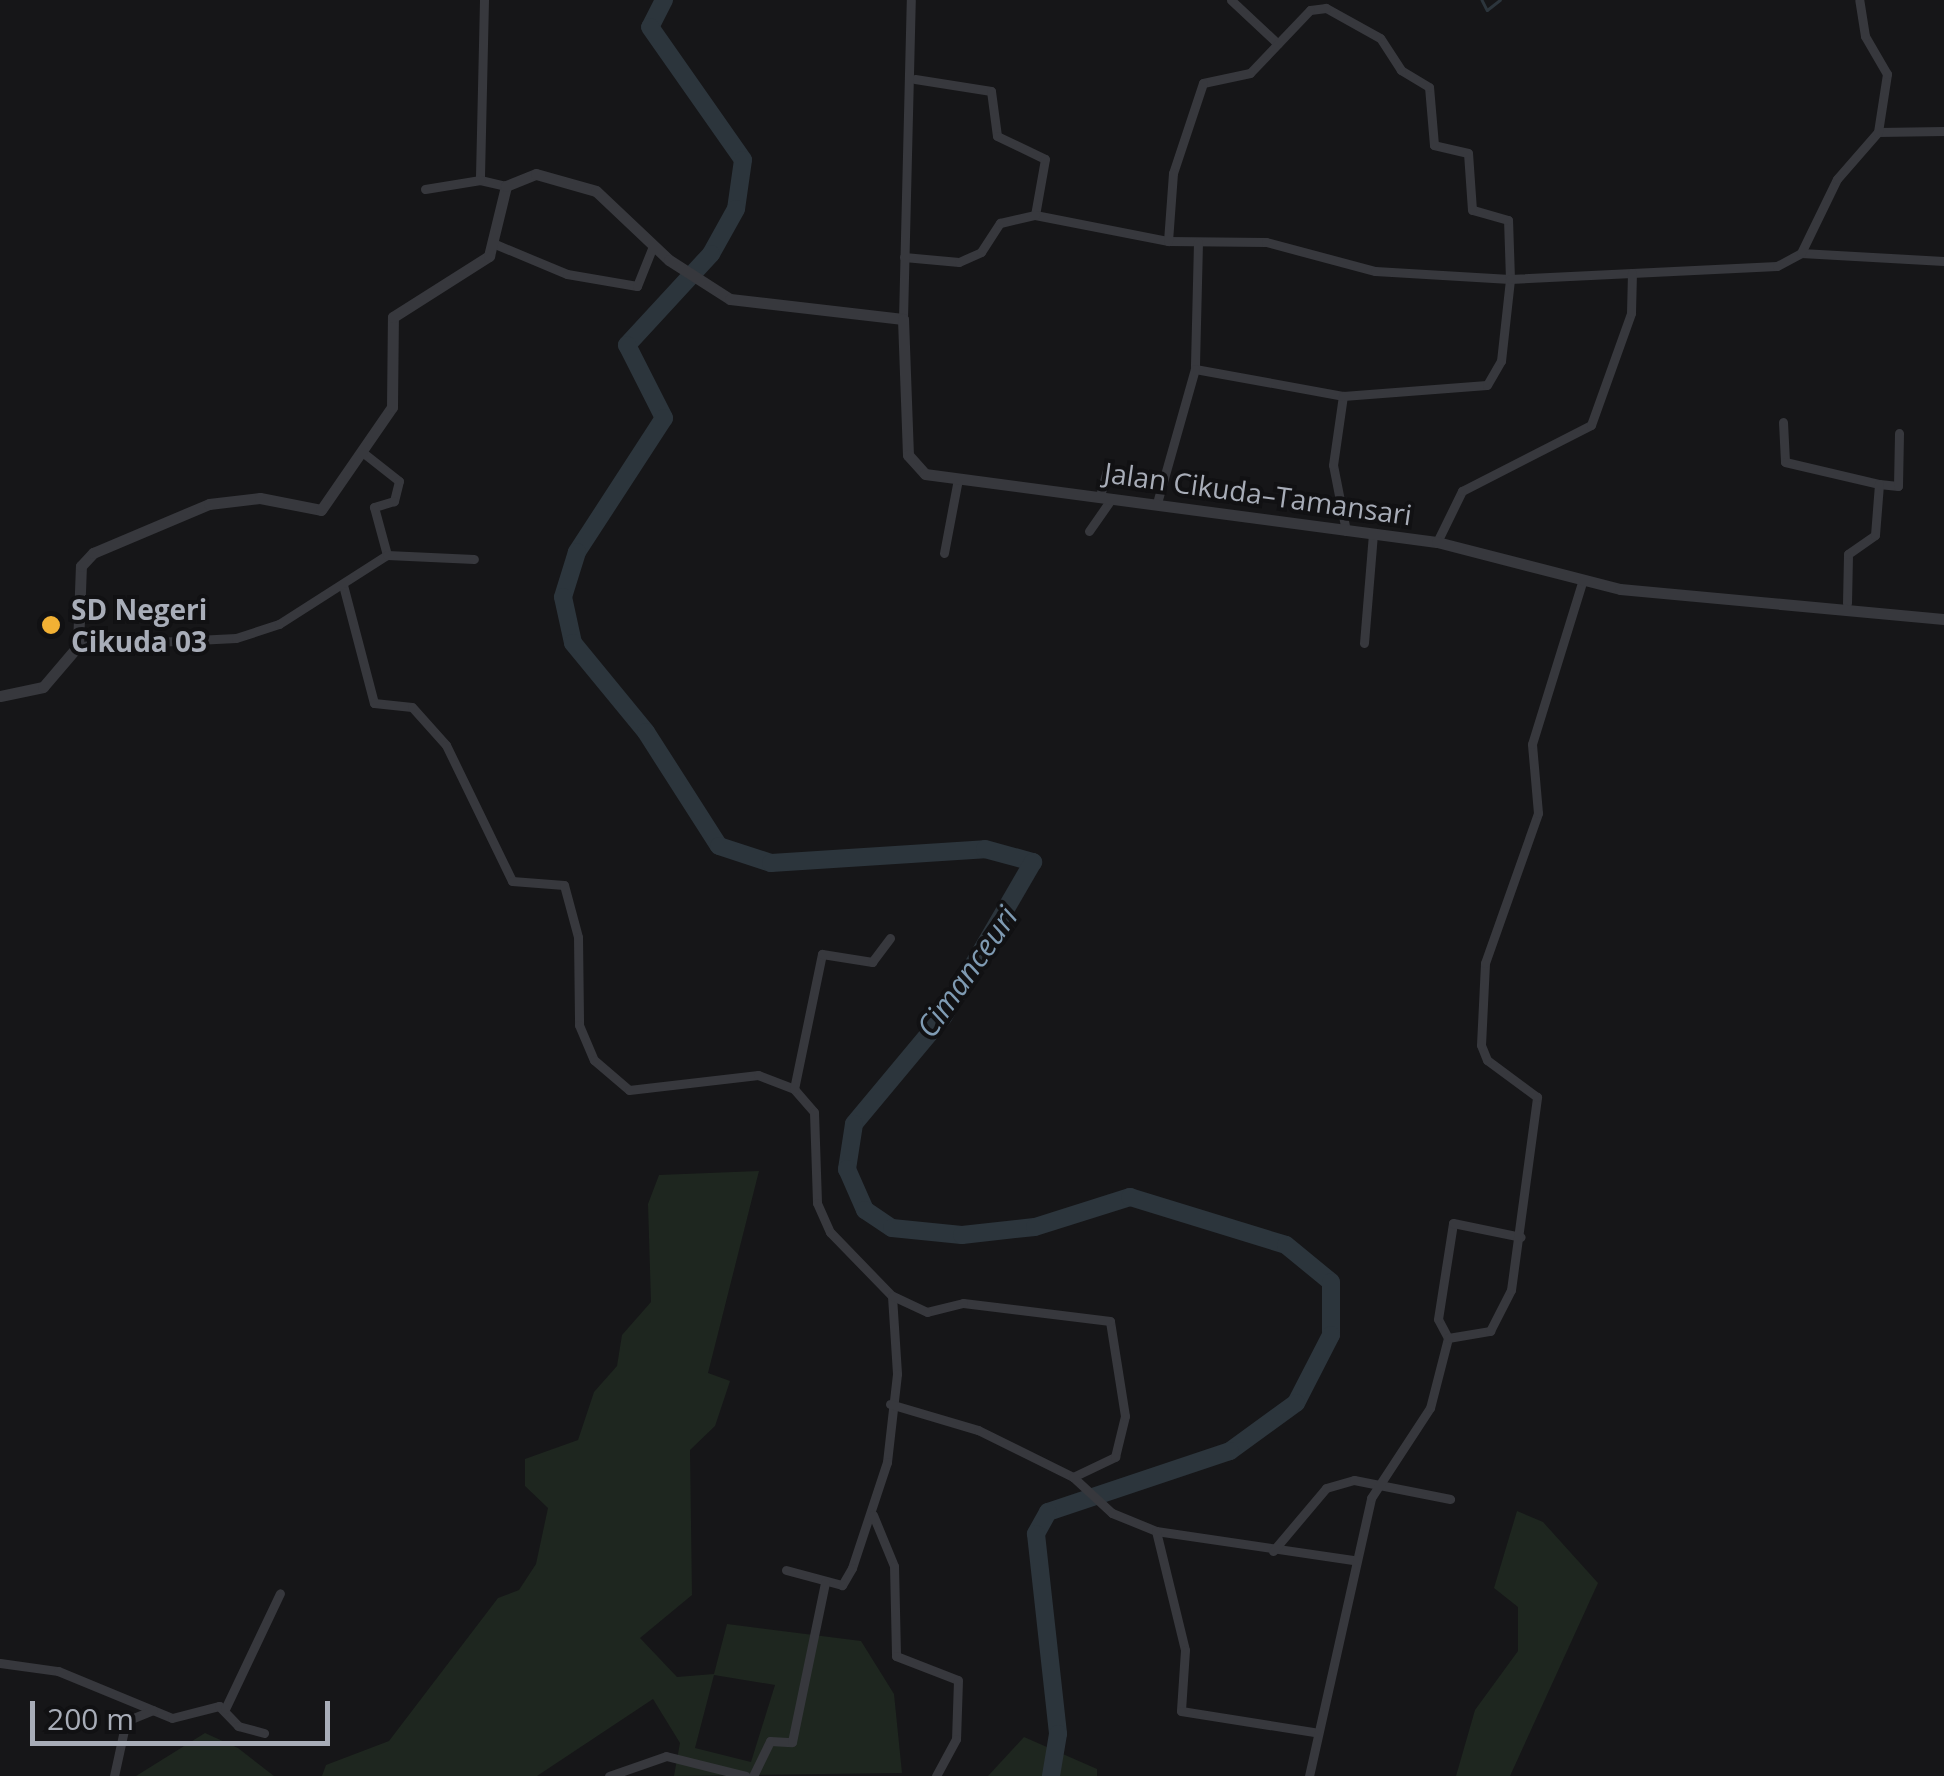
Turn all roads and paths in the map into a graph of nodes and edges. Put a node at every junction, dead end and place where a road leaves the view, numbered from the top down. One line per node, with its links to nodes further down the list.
1 (484, 0): 9 (street)
2 (911, 0): 6 (street)
3 (1231, 0): 5 (street)
4 (1859, 0): 8 (street)
5 (1278, 44): 13 (street); 21 (street)
6 (915, 80): 12 (street); 18 (street)
7 (1944, 131): 8 (street)
8 (1878, 132): 17 (street)
9 (480, 180): 10 (street); 11 (street)
10 (506, 186): 15 (street); 16 (street)
11 (425, 188)
12 (1036, 215): 13 (street); 18 (street)
13 (1168, 241): 14 (street)
14 (1198, 242): 21 (street); 23 (street)
15 (495, 244): 16 (street); 27 (street)
16 (653, 246): 22 (street)
17 (1802, 253): 19 (street); 20 (street)
18 (904, 257): 22 (street)
19 (1944, 261)
20 (1632, 273): 21 (street); 36 (street)
21 (1510, 280): 24 (street)
22 (903, 319): 29 (street, Jalan Cikuda–Tamansari)
23 (1195, 369): 24 (street); 32 (street)
24 (1343, 396): 34 (street)
25 (1782, 422): 30 (street)
26 (1900, 433): 30 (street)
27 (366, 456): 38 (street); 45 (street)
28 (1108, 466): 31 (street)
29 (958, 478): 31 (street, Jalan Cikuda–Tamansari); 37 (street)
30 (1878, 484): 42 (street)
31 (1106, 497): 32 (street, Jalan Cikuda–Tamansari); 33 (street)
32 (1158, 503): 34 (street, Jalan Cikuda–Tamansari)
33 (1089, 531)
34 (1346, 531): 35 (street, Jalan Cikuda–Tamansari)
35 (1374, 534): 36 (street, Jalan Cikuda–Tamansari); 44 (street)
36 (1437, 542): 40 (street, Jalan Cikuda–Tamansari)
37 (944, 554)
38 (387, 556): 39 (street); 41 (street)
39 (474, 559)
40 (1582, 582): 42 (street, Jalan Cikuda–Tamansari); 49 (street)
41 (343, 585): 45 (street); 48 (street)
42 (1846, 603): 43 (street, Jalan Cikuda–Tamansari)
43 (1944, 619)
44 (1364, 644)
45 (78, 646): 46 (street)
46 (0, 696)
47 (890, 938): 48 (street)
48 (794, 1090): 50 (street)
49 (1521, 1236): 51 (street); 51 (street)
50 (892, 1296): 52 (street); 52 (street)
51 (1448, 1338): 54 (street)
52 (890, 1404): 56 (street)
53 (1073, 1477): 57 (street)
54 (1376, 1486): 55 (street); 58 (street); 59 (street)
55 (1450, 1498)
56 (874, 1515): 61 (street); 71 (street)
57 (1156, 1531): 58 (street); 66 (street)
58 (1273, 1550): 59 (street)
59 (1353, 1560): 66 (street)
60 (786, 1570): 61 (street)
61 (825, 1582): 70 (street)
62 (280, 1592): 65 (street)
63 (0, 1663): 64 (street)
64 (154, 1710): 65 (street); 68 (street)
65 (226, 1710): 67 (street)
66 (1314, 1732): 72 (street)
67 (264, 1733)
68 (114, 1776)
69 (608, 1776): 70 (street)
70 (749, 1776)
71 (936, 1776)
72 (1309, 1776)

